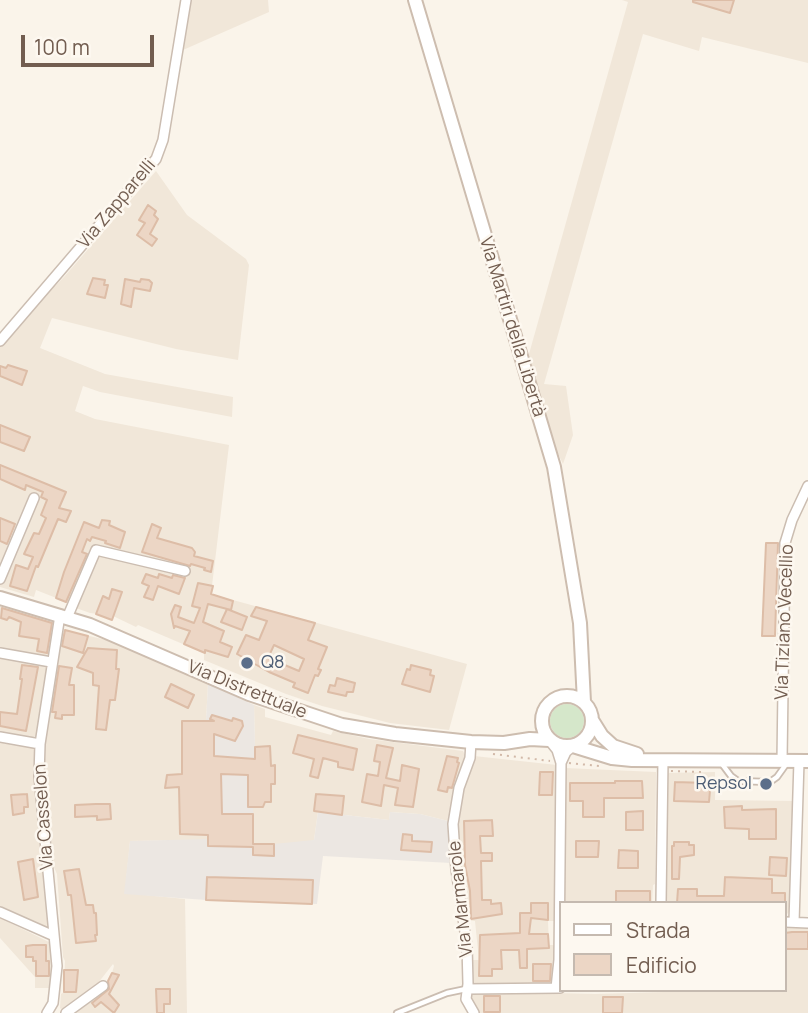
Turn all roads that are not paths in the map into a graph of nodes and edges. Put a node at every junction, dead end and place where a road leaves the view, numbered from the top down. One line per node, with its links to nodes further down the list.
1 (186, 0): 3 (street, Via Zapparelli)
2 (415, 0): 11 (main road, Via Martiri della Libertà)
3 (0, 341)
4 (808, 486): 24 (street, Via Tiziano Vecellio)
5 (34, 498): 7 (street)
6 (186, 571): 9 (street, Via Casselon)
7 (0, 579)
8 (0, 598): 9 (main road, Via Distrettuale)
9 (63, 617): 12 (street, Via Casselon); 22 (main road, Via Distrettuale)
10 (0, 653): 12 (street)
11 (581, 660): 13 (main road); 14 (main road, Via Martiri della Libertà)
12 (51, 662): 20 (street, Via Casselon)
13 (559, 697): 14 (main road); 15 (main road)
14 (584, 702): 16 (main road, Via Distrettuale)
15 (542, 716): 18 (main road); 19 (main road)
16 (592, 720): 21 (main road); 26 (main road, Via Distrettuale)
17 (0, 737): 20 (street)
18 (549, 740): 19 (main road, Via Distrettuale); 21 (main road, Via Distrettuale); 25 (street)
19 (504, 743): 22 (main road, Via Distrettuale)
20 (40, 744): 31 (street, Via Casselon)
21 (573, 746): 25 (street); 26 (main road, Via Distrettuale)
22 (471, 747): 34 (street, Via Marmarole)
23 (719, 760): 24 (main road, Via Distrettuale); 24 (lane); 26 (main road, Via Distrettuale)
24 (794, 761): 29 (street, Via Tiziano Vecellio)
25 (559, 762): 33 (street)
26 (663, 764): 27 (street)
27 (661, 901)
28 (0, 912): 31 (street)
29 (790, 922): 30 (street)
30 (808, 922)
31 (54, 936): 35 (street, Via Casselon)
32 (103, 986): 36 (street)
33 (559, 988): 34 (street)
34 (467, 989): 37 (lane); 38 (street, Via Marmarole)
35 (47, 1013)
36 (66, 1013)
37 (397, 1013)
38 (474, 1013)

